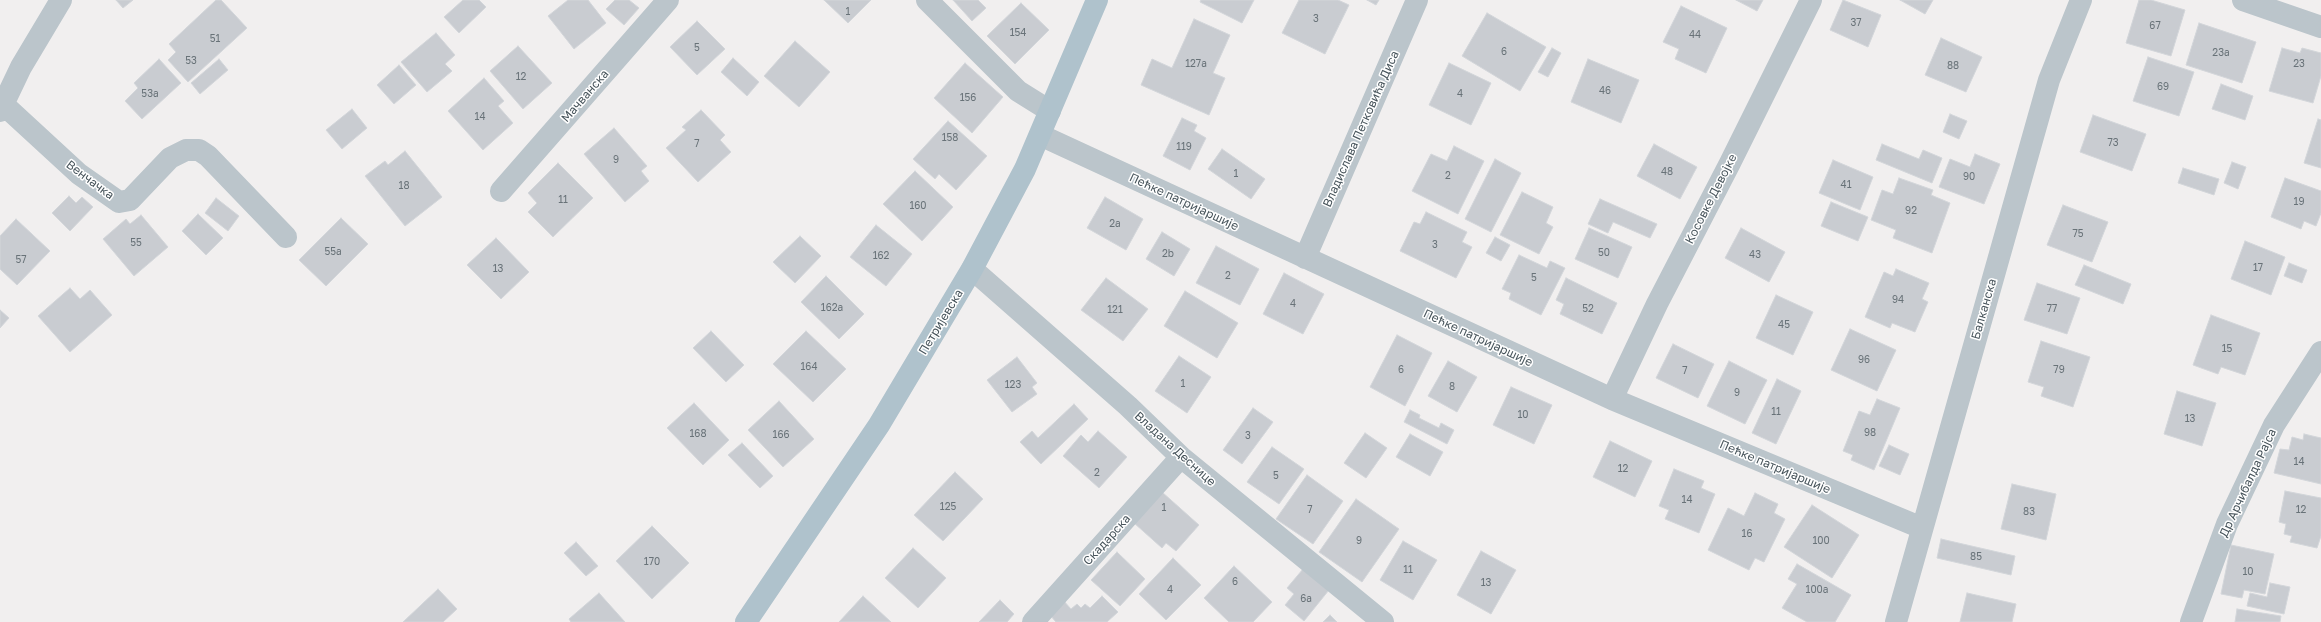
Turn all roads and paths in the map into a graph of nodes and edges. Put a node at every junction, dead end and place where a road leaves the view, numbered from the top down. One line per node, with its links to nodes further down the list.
1 (61, 0): 10 (street, Венчачка)
2 (668, 0): 13 (street, Мачванска)
3 (927, 0): 11 (street)
4 (1097, 0): 11 (main road, Петријевска)
5 (1417, 0): 15 (street, Владислава Петковића Диса)
6 (1811, 0): 18 (street, Косовке Девојке)
7 (2081, 0): 20 (street, Балканска)
8 (2243, 0): 9 (street)
9 (2321, 26)
10 (2, 107): 14 (street, Венчачка)
11 (1050, 111): 12 (main road, Петријевска)
12 (1040, 135): 15 (street, Пећке патријаршије); 16 (main road, Петријевска)
13 (501, 191)
14 (286, 237)
15 (1305, 258): 18 (street, Пећке патријаршије)
16 (972, 269): 19 (street, Владана Деснице); 21 (main road, Петријевска)
17 (2321, 352): 25 (street, Др Арчибалда Рајса)
18 (1612, 399): 20 (street, Пећке патријаршије)
19 (1181, 457): 22 (street, Скадарска); 23 (street, Владана Деснице)
20 (1922, 528): 24 (street, Балканска)
21 (746, 622)
22 (1033, 622)
23 (1383, 622)
24 (1896, 622)
25 (2191, 622)

